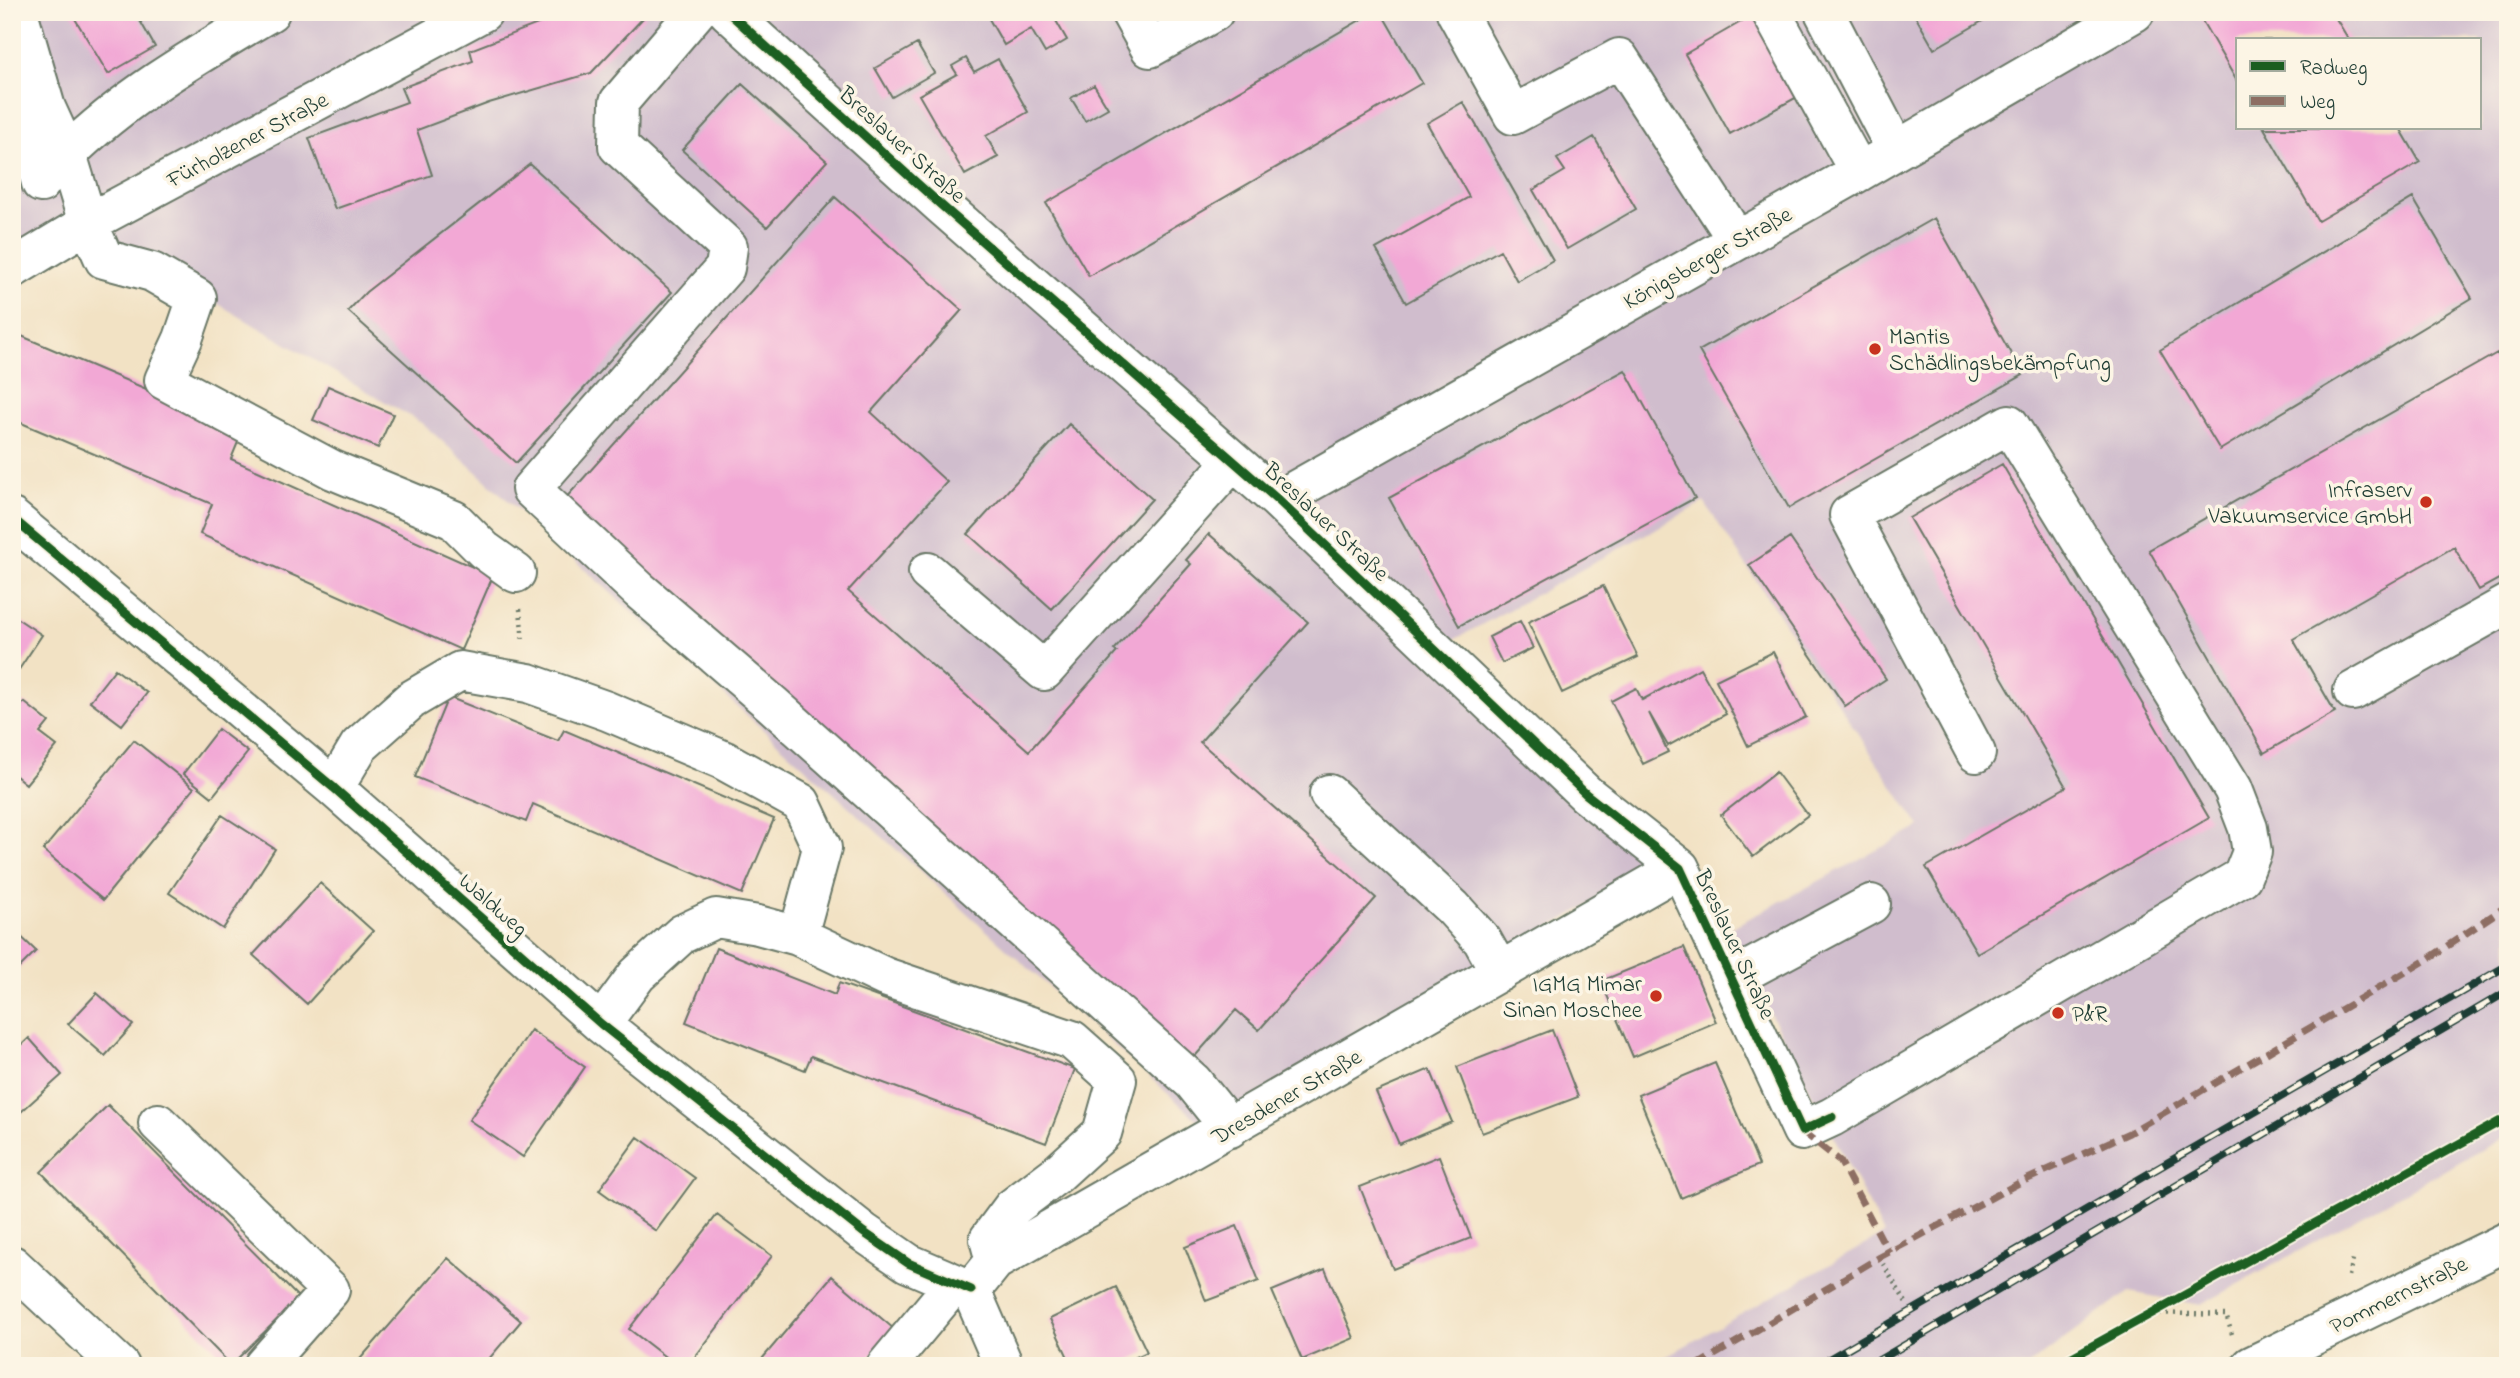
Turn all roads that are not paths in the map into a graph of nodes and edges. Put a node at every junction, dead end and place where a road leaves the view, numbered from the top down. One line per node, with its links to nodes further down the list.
1 (18, 12): 15 (street)
2 (270, 12): 15 (street)
3 (483, 12): 16 (street, Fürholzener Straße)
4 (696, 12): 36 (street)
5 (728, 12): 19 (street, Breslauer Straße)
6 (1130, 12): 7 (street)
7 (1214, 12)
8 (1456, 12): 17 (street)
9 (1772, 12): 14 (street)
10 (1824, 12): 13 (street)
11 (2135, 12): 13 (street, Königsberger Straße)
12 (12, 76): 15 (street)
13 (1896, 150): 14 (street, Königsberger Straße)
14 (1859, 172): 17 (street, Königsberger Straße)
15 (48, 175): 16 (street)
16 (88, 223): 18 (street, Fürholzener Straße); 23 (street)
17 (1737, 240): 20 (street, Königsberger Straße)
18 (12, 269)
19 (1233, 461): 20 (street, Breslauer Straße); 22 (street)
20 (1278, 500): 29 (street, Breslauer Straße)
21 (12, 518): 27 (street, Waldweg)
22 (928, 572)
23 (516, 573)
24 (2508, 604): 25 (street)
25 (2353, 691)
26 (1976, 753): 33 (street, Breslauer Straße)
27 (334, 789): 31 (street); 34 (street, Waldweg)
28 (1329, 794): 32 (street)
29 (1680, 868): 32 (street, Dresdener Straße); 33 (street, Breslauer Straße)
30 (1871, 904): 33 (street)
31 (798, 936): 34 (street); 38 (street)
32 (1500, 972): 36 (street, Dresdener Straße)
33 (1731, 979)
34 (601, 1024): 40 (street, Waldweg)
35 (158, 1123): 43 (street)
36 (1230, 1128): 38 (street, Dresdener Straße)
37 (2508, 1241): 41 (street, Pommernstraße)
38 (995, 1261): 40 (street, Dresdener Straße)
39 (12, 1265): 42 (street)
40 (963, 1287): 44 (street, Dresdener Straße); 45 (street)
41 (2242, 1353)
42 (120, 1366)
43 (263, 1366)
44 (886, 1366)
45 (1004, 1366)

